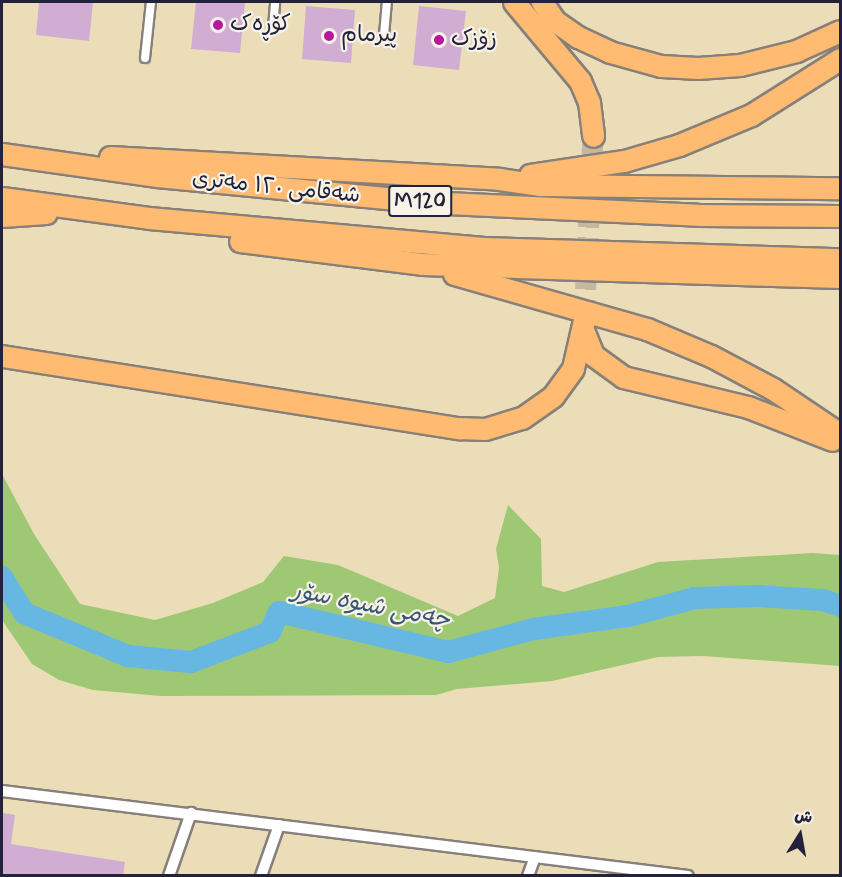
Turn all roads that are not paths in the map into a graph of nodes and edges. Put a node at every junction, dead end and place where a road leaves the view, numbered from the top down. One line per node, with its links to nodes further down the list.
1 (151, 2): 9 (street)
2 (276, 2): 6 (street)
3 (387, 2): 8 (street)
4 (514, 2): 11 (highway)
5 (542, 2): 7 (highway)
6 (273, 27)
7 (840, 31)
8 (384, 35)
9 (146, 58)
10 (840, 59): 13 (highway)
11 (593, 136)
12 (2, 153): 13 (highway); 18 (highway, شەقامی ١٢٠ مەتری / M120)
13 (500, 178): 14 (highway)
14 (840, 188)
15 (2, 198): 16 (highway, شەقامی ١٢٠ مەتری / M120)
16 (83, 210): 17 (highway); 19 (highway, شەقامی ١٢٠ مەتری / M120)
17 (2, 216)
18 (840, 216)
19 (149, 218): 20 (highway, شەقامی ١٢٠ مەتری / M120); 21 (highway)
20 (840, 259)
21 (422, 264): 22 (highway); 24 (highway)
22 (840, 277)
23 (2, 356): 25 (highway)
24 (840, 434)
25 (840, 445)
26 (2, 790): 27 (street)
27 (191, 813): 28 (street); 31 (street)
28 (279, 825): 29 (street); 32 (street)
29 (535, 857): 30 (street); 33 (street)
30 (637, 873): 34 (street)
31 (169, 876)
32 (261, 876)
33 (528, 876)
34 (688, 876)

